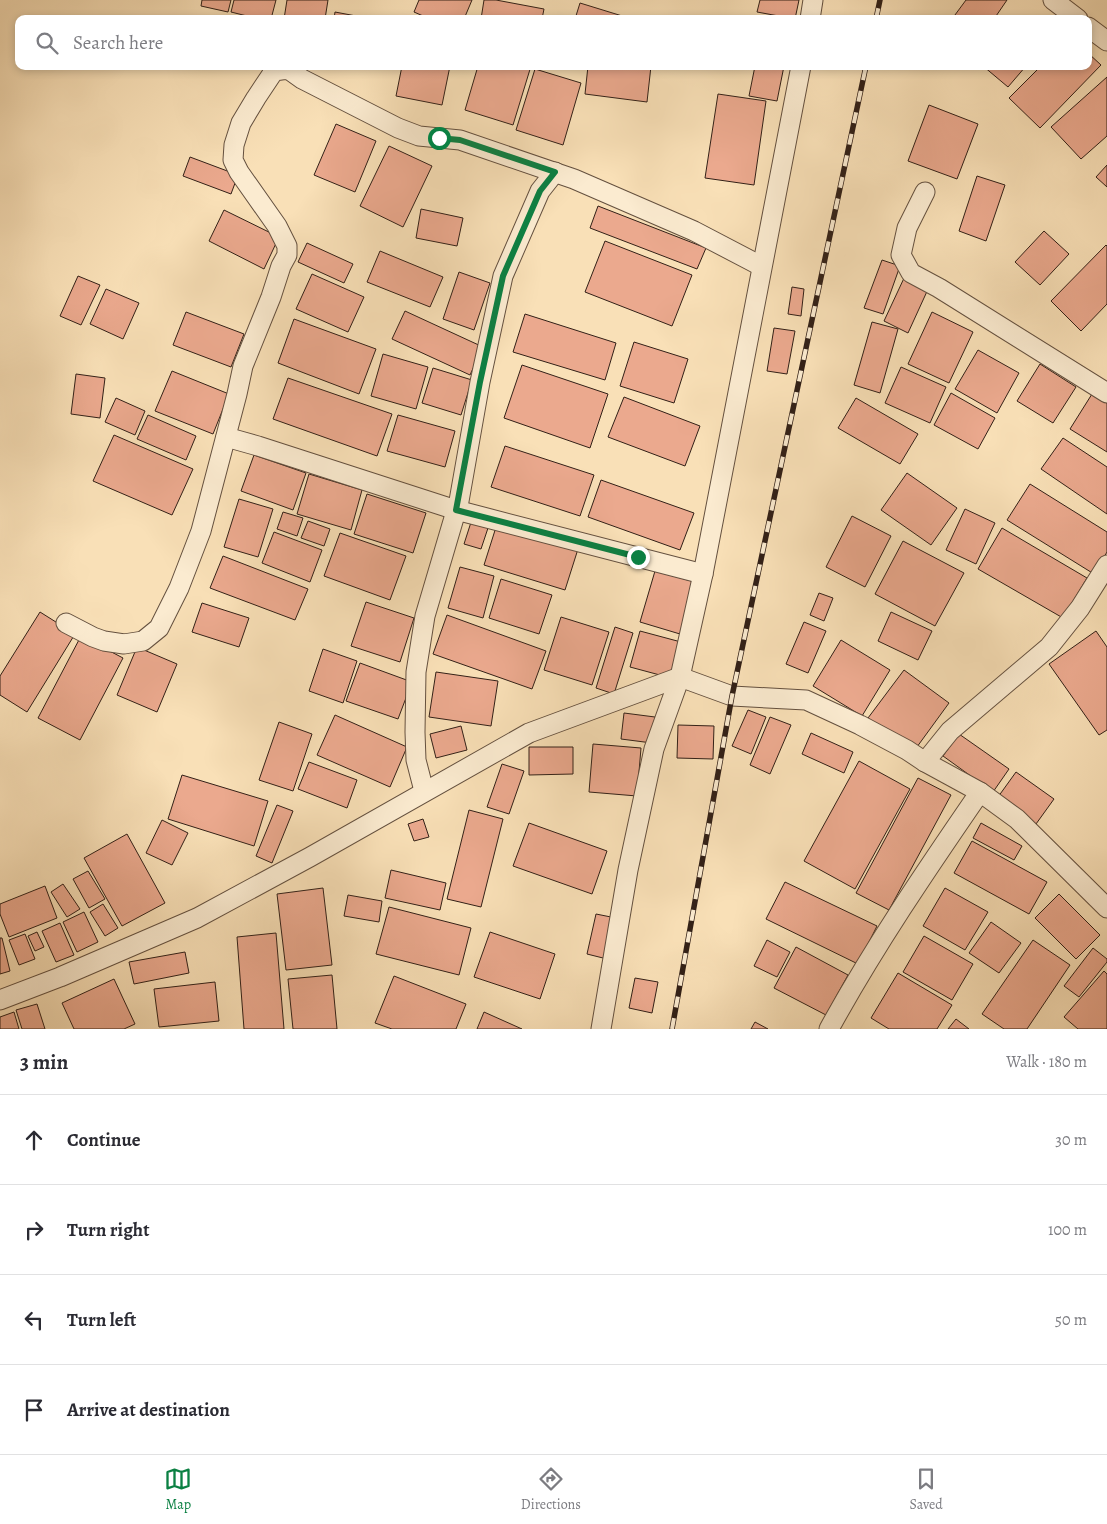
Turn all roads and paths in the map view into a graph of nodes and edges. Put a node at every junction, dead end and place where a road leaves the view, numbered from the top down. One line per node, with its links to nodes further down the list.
1 (814, 0): 3 (street)
2 (1053, 0): 4 (street)
3 (811, 15)
4 (1073, 15)
5 (1092, 29): 6 (street)
6 (1107, 41)
7 (281, 70): 14 (street)
8 (289, 70): 10 (street)
9 (799, 70): 12 (street)
10 (555, 172): 12 (street); 15 (street)
11 (925, 192): 13 (street)
12 (761, 266): 17 (street)
13 (1107, 393)
14 (226, 437): 15 (street); 18 (street)
15 (456, 510): 17 (street); 21 (street)
16 (1107, 565): 20 (street)
17 (703, 574): 19 (street)
18 (66, 623)
19 (680, 677): 20 (street); 21 (street); 25 (street)
20 (924, 762): 22 (street)
21 (424, 792): 24 (street)
22 (980, 792): 23 (street); 26 (street)
23 (1107, 908)
24 (0, 1000)
25 (602, 1029)
26 (829, 1029)

